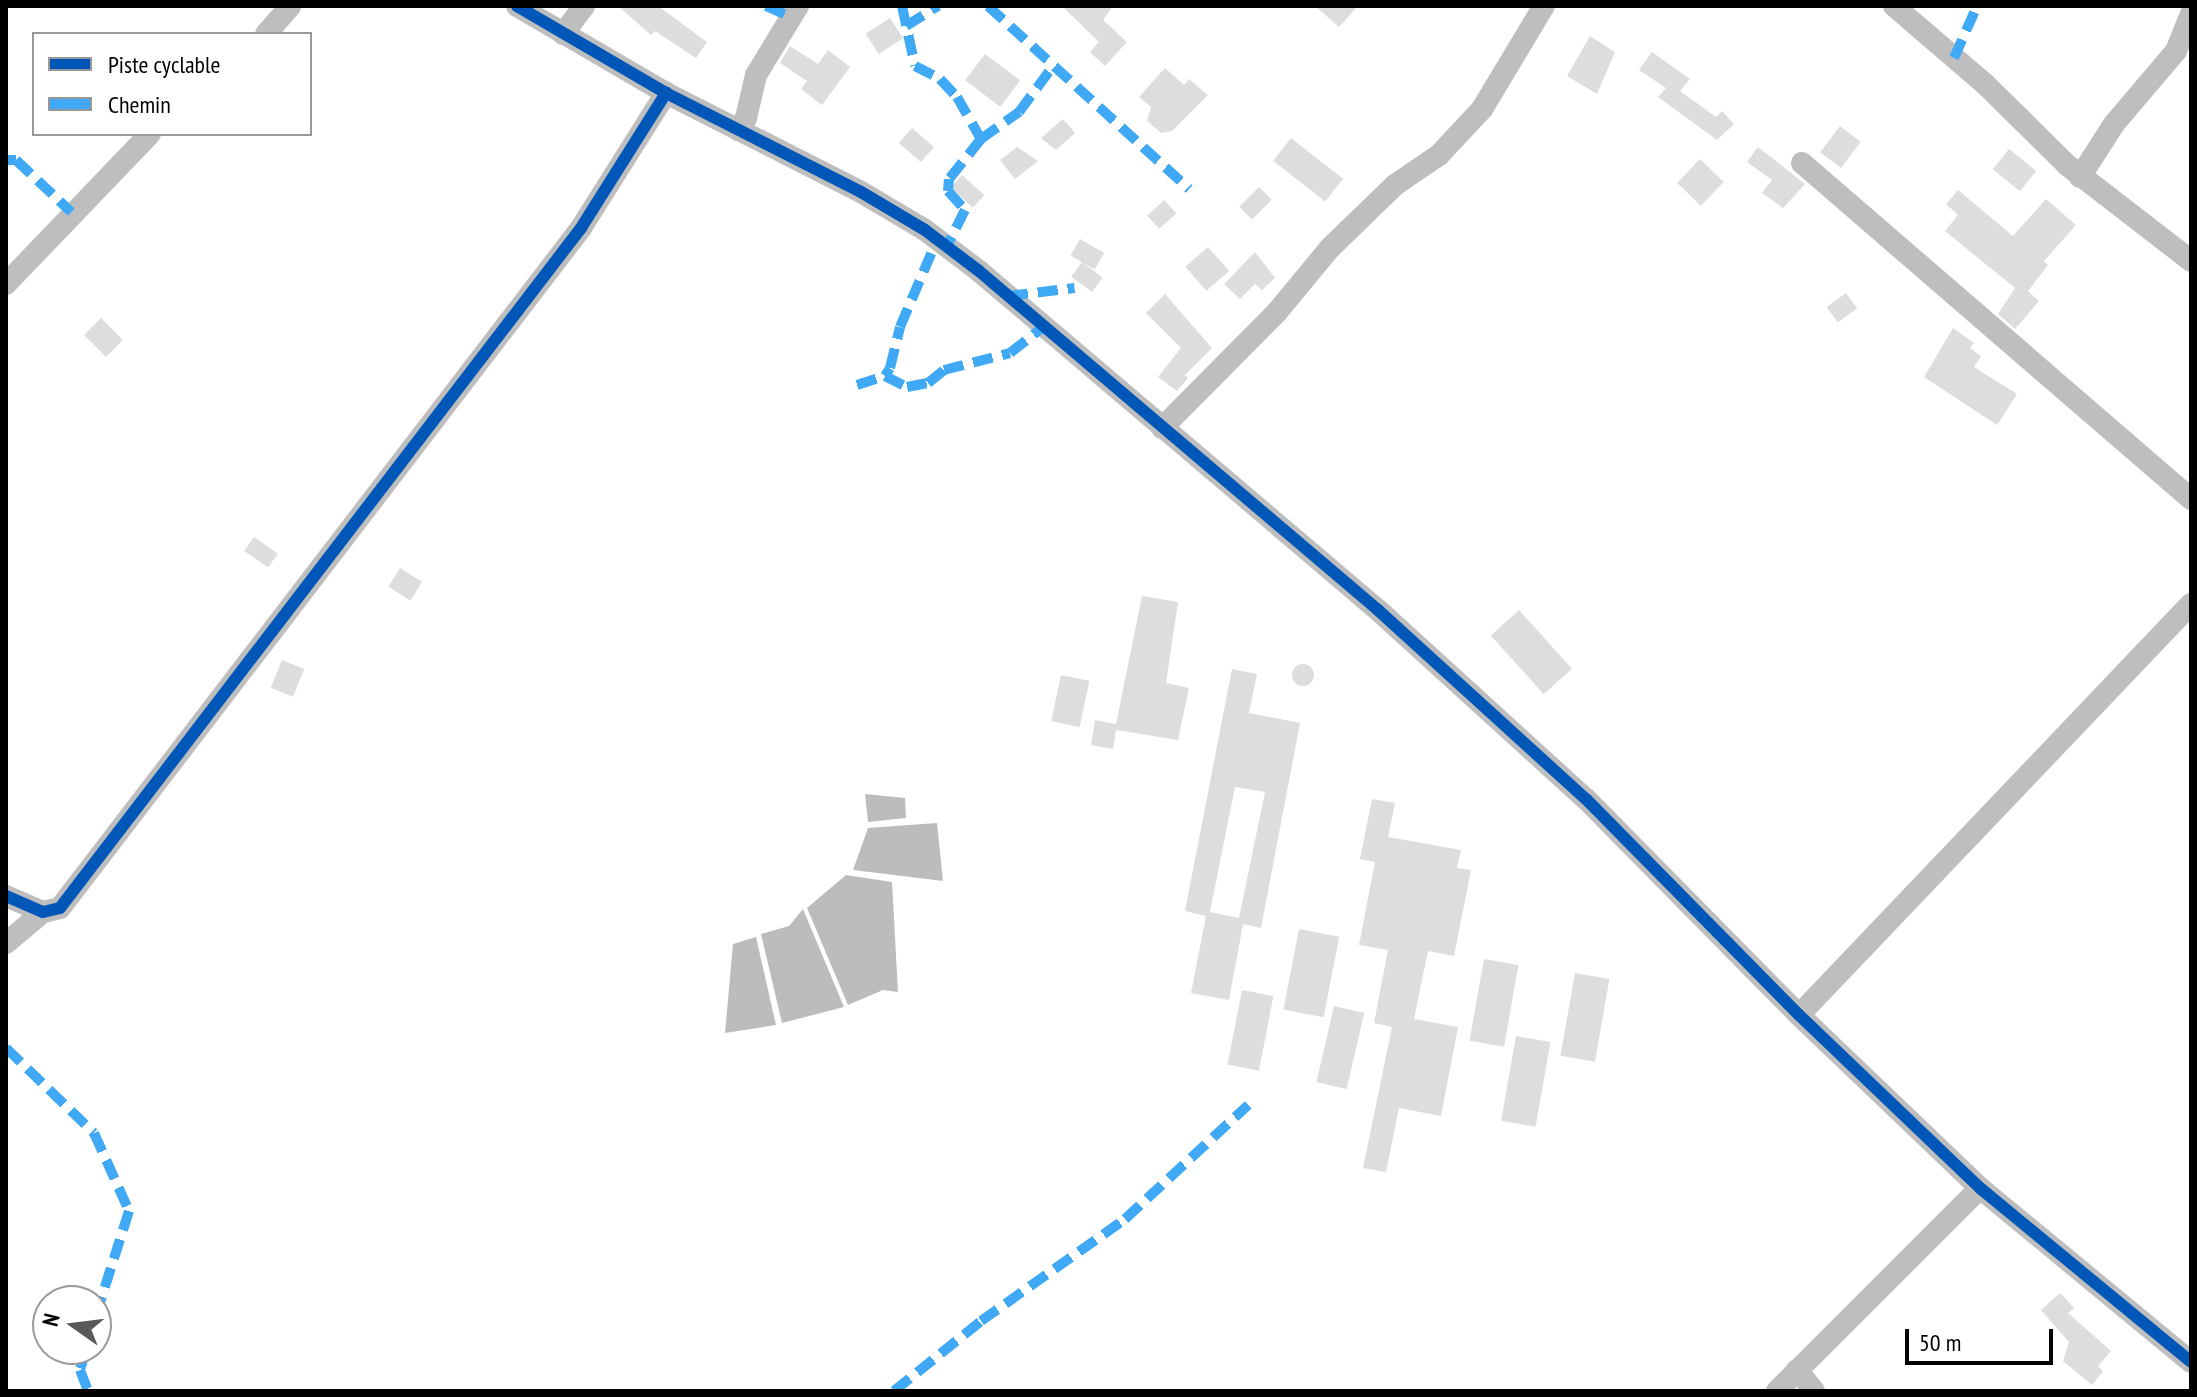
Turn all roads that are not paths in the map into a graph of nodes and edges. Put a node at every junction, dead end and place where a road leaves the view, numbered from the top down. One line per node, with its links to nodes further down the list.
1 (290, 6): 8 (street)
2 (517, 6): 9 (street)
3 (584, 6): 9 (street)
4 (798, 6): 12 (street)
5 (1544, 6): 18 (street)
6 (1894, 6): 15 (street)
7 (2191, 14): 10 (street)
8 (268, 32)
9 (563, 34): 11 (street)
10 (2184, 55): 15 (street)
11 (666, 93): 12 (street); 22 (street)
12 (738, 130): 18 (street)
13 (148, 136): 17 (street)
14 (1802, 163): 19 (street)
15 (2080, 177): 16 (street)
16 (2191, 261)
17 (6, 284)
18 (1162, 428): 24 (street)
19 (2191, 499)
20 (2188, 614): 24 (street)
21 (6, 896): 22 (street)
22 (43, 912): 23 (street)
23 (6, 943)
24 (1799, 1015): 25 (street)
25 (1980, 1188): 26 (street); 27 (street)
26 (2191, 1362)
27 (1797, 1370): 28 (street); 29 (street)
28 (1777, 1391)
29 (1814, 1391)

